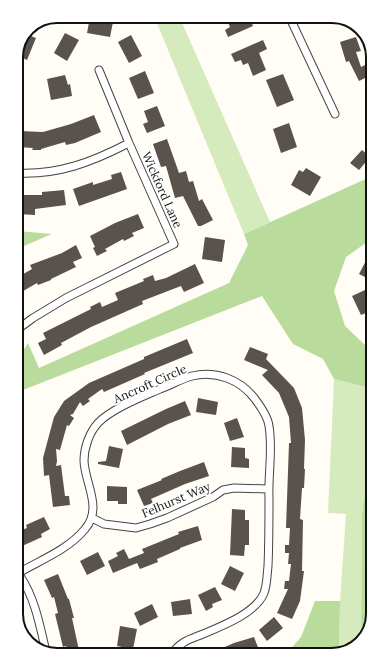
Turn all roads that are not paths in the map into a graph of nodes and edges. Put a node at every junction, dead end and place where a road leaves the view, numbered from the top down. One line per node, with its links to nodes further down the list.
1 (292, 23): 3 (street)
2 (100, 70): 4 (street, Wickford Lane)
3 (336, 114)
4 (130, 143): 5 (street); 6 (street, Wickford Lane)
5 (23, 173)
6 (23, 325)
7 (268, 489): 8 (street, Felhurst Way); 8 (street, Ancroft Circle); 12 (street, Ancroft Circle)
8 (92, 518): 9 (street)
9 (23, 570)
10 (23, 580): 11 (street)
11 (45, 645)
12 (175, 648)

